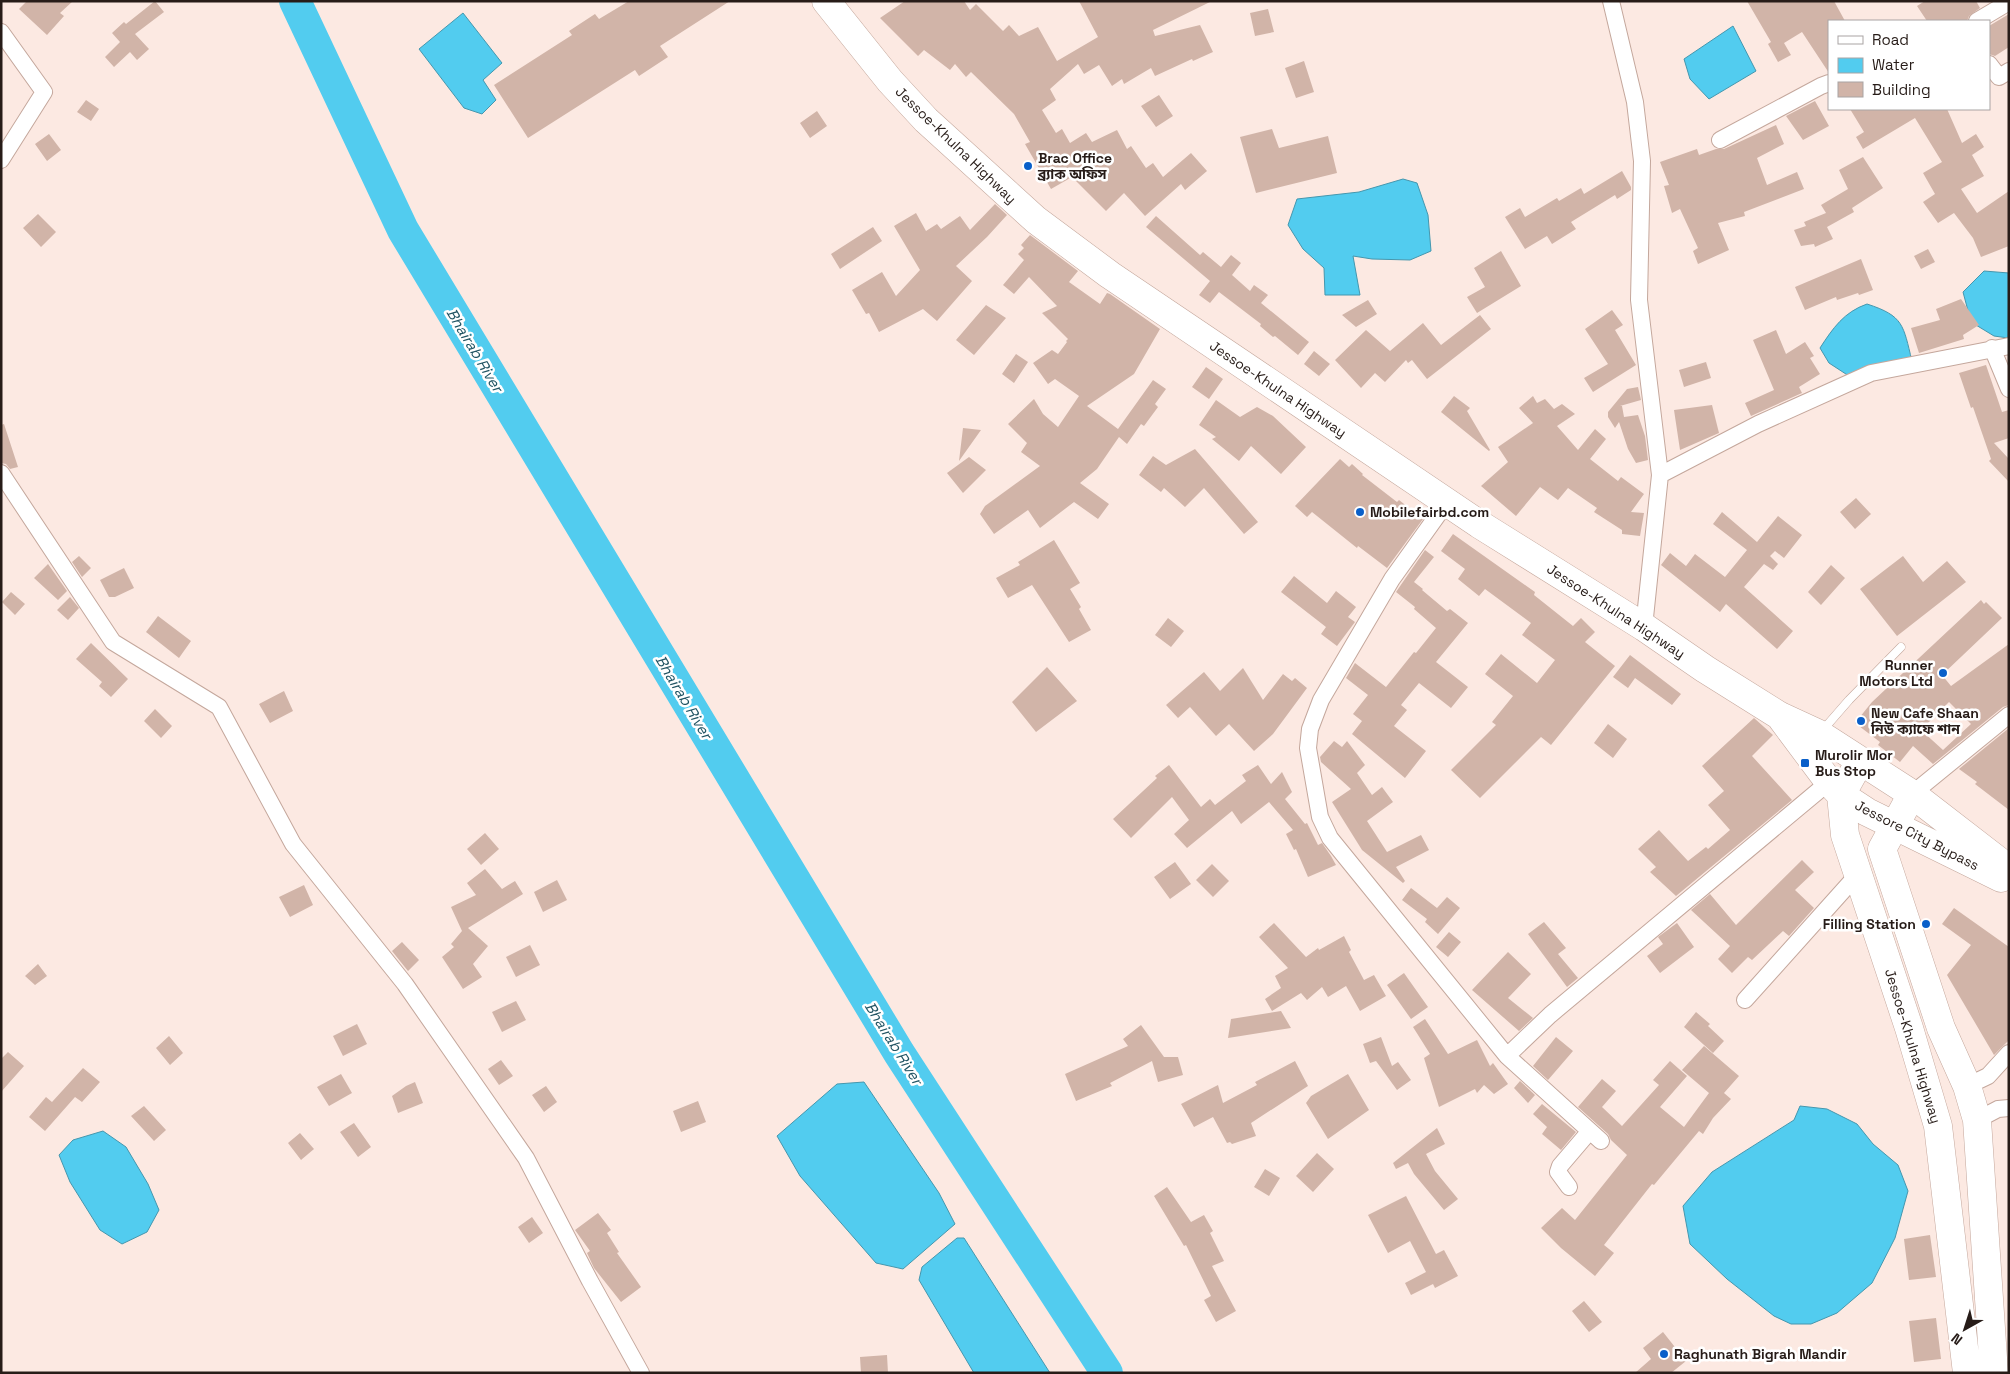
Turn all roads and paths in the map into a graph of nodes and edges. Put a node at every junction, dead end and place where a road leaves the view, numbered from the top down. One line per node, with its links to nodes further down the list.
1 (826, 1): 16 (highway, Jessoe-Khulna Highway)
2 (1612, 1): 15 (street)
3 (2009, 2): 4 (street)
4 (1979, 20)
5 (1, 32): 10 (street)
6 (1990, 65): 7 (street)
7 (2009, 72)
8 (1828, 83): 9 (street)
9 (1720, 140)
10 (1, 160)
11 (2009, 346): 12 (street)
12 (1992, 348): 13 (street); 15 (street)
13 (2009, 389)
14 (1, 473): 36 (street)
15 (1660, 475): 17 (street)
16 (1447, 502): 17 (highway, Jessoe-Khulna Highway); 31 (street)
17 (1644, 627): 20 (highway, Jessoe-Khulna Highway)
18 (1901, 647): 21 (lane)
19 (2009, 714): 24 (street)
20 (1780, 716): 21 (highway, Jessore City Bypass); 23 (highway, Jessore City Bypass)
21 (1819, 734): 22 (highway, Jessore City Bypass)
22 (1860, 761): 23 (highway); 24 (highway, Jessore City Bypass)
23 (1835, 789): 25 (highway, Jessore City Bypass); 27 (highway, Jessoe-Khulna Highway); 31 (street)
24 (1912, 794): 25 (highway); 26 (highway, Jessore City Bypass)
25 (1894, 825): 28 (highway, Jessore City Bypass); 32 (highway)
26 (2009, 869)
27 (1858, 874): 29 (street); 37 (highway, Jessoe-Khulna Highway)
28 (2009, 882)
29 (1746, 1000)
30 (2009, 1053): 32 (street)
31 (1507, 1056): 35 (street)
32 (1967, 1086): 34 (highway)
33 (2009, 1108): 34 (street)
34 (1977, 1120): 38 (highway)
35 (1569, 1187)
36 (641, 1373)
37 (1967, 1373)
38 (1994, 1373)

